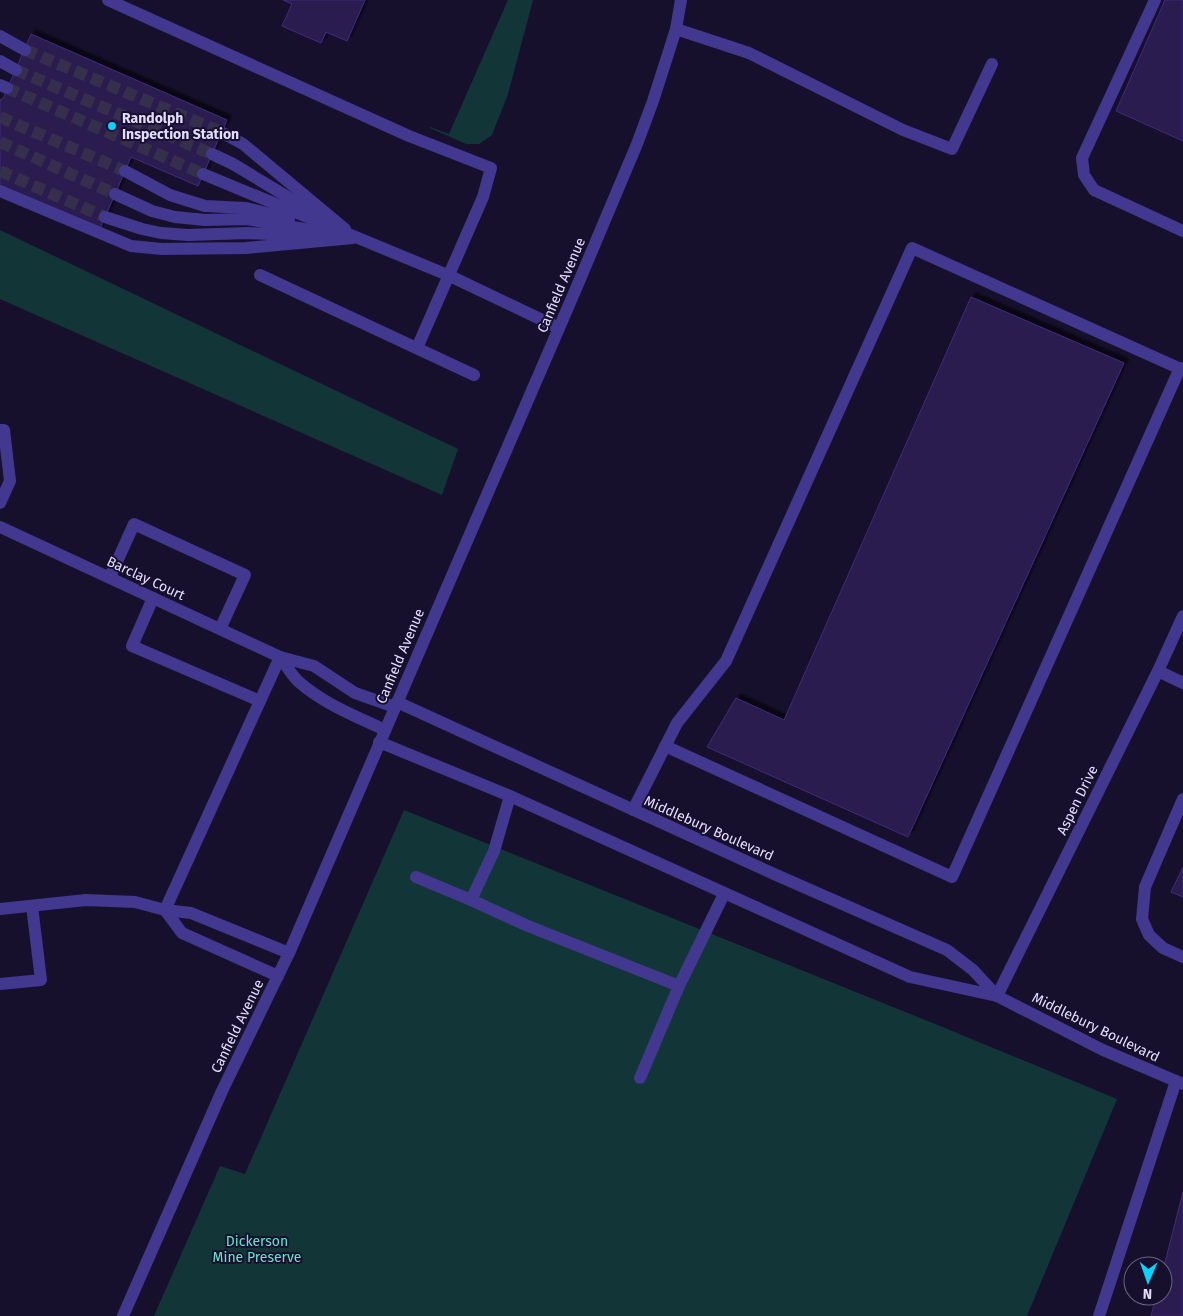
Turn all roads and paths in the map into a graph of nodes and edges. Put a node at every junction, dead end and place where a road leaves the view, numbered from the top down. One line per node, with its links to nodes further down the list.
1 (108, 0): 20 (street)
2 (682, 0): 4 (street, Canfield Avenue)
3 (1155, 0): 17 (street)
4 (676, 29): 8 (street); 21 (street, Canfield Avenue)
5 (0, 36): 6 (street)
6 (25, 50)
7 (0, 61): 9 (street)
8 (992, 64)
9 (16, 70)
10 (221, 132): 18 (street)
11 (212, 154): 18 (street)
12 (125, 171): 18 (street)
13 (203, 174): 18 (street)
14 (0, 191): 18 (street)
15 (115, 194): 18 (street)
16 (105, 217): 18 (street)
17 (1183, 231)
18 (356, 238): 20 (street)
19 (260, 275): 22 (street)
20 (450, 276): 21 (street); 22 (street)
21 (559, 328): 36 (street, Canfield Avenue)
22 (417, 348): 24 (street)
23 (1181, 369): 39 (street); 39 (street)
24 (474, 375)
25 (0, 430): 26 (street)
26 (0, 503)
27 (0, 527): 28 (street, Barclay Court)
28 (110, 577): 29 (street, Barclay Court); 31 (street)
29 (153, 598): 31 (street, Barclay Court); 35 (street)
30 (1182, 622): 33 (street, Aspen Drive)
31 (220, 629): 32 (street, Barclay Court)
32 (280, 656): 35 (street); 36 (street, Middlebury Boulevard); 37 (street)
33 (1158, 671): 34 (street); 54 (street, Aspen Drive)
34 (1183, 683)
35 (260, 701): 48 (street)
36 (396, 705): 37 (street, Canfield Avenue); 42 (street, Middlebury Boulevard)
37 (385, 730): 38 (street, Canfield Avenue)
38 (379, 742): 40 (street, Middlebury Boulevard); 49 (street, Canfield Avenue)
39 (665, 746): 42 (street)
40 (510, 796): 44 (street, Middlebury Boulevard); 45 (street)
41 (1183, 799): 50 (street)
42 (633, 810): 54 (street, Middlebury Boulevard)
43 (416, 877): 45 (street)
44 (724, 894): 53 (street); 54 (street, Middlebury Boulevard)
45 (471, 900): 53 (street)
46 (32, 906): 47 (street); 48 (street); 52 (street)
47 (0, 909)
48 (165, 910): 49 (street); 51 (street)
49 (289, 953): 51 (street, Canfield Avenue)
50 (1183, 957)
51 (278, 976): 57 (street, Canfield Avenue)
52 (0, 984)
53 (679, 986): 55 (street)
54 (997, 996): 56 (street, Middlebury Boulevard)
55 (640, 1078)
56 (1180, 1083): 58 (street)
57 (123, 1316)
58 (1099, 1316)

